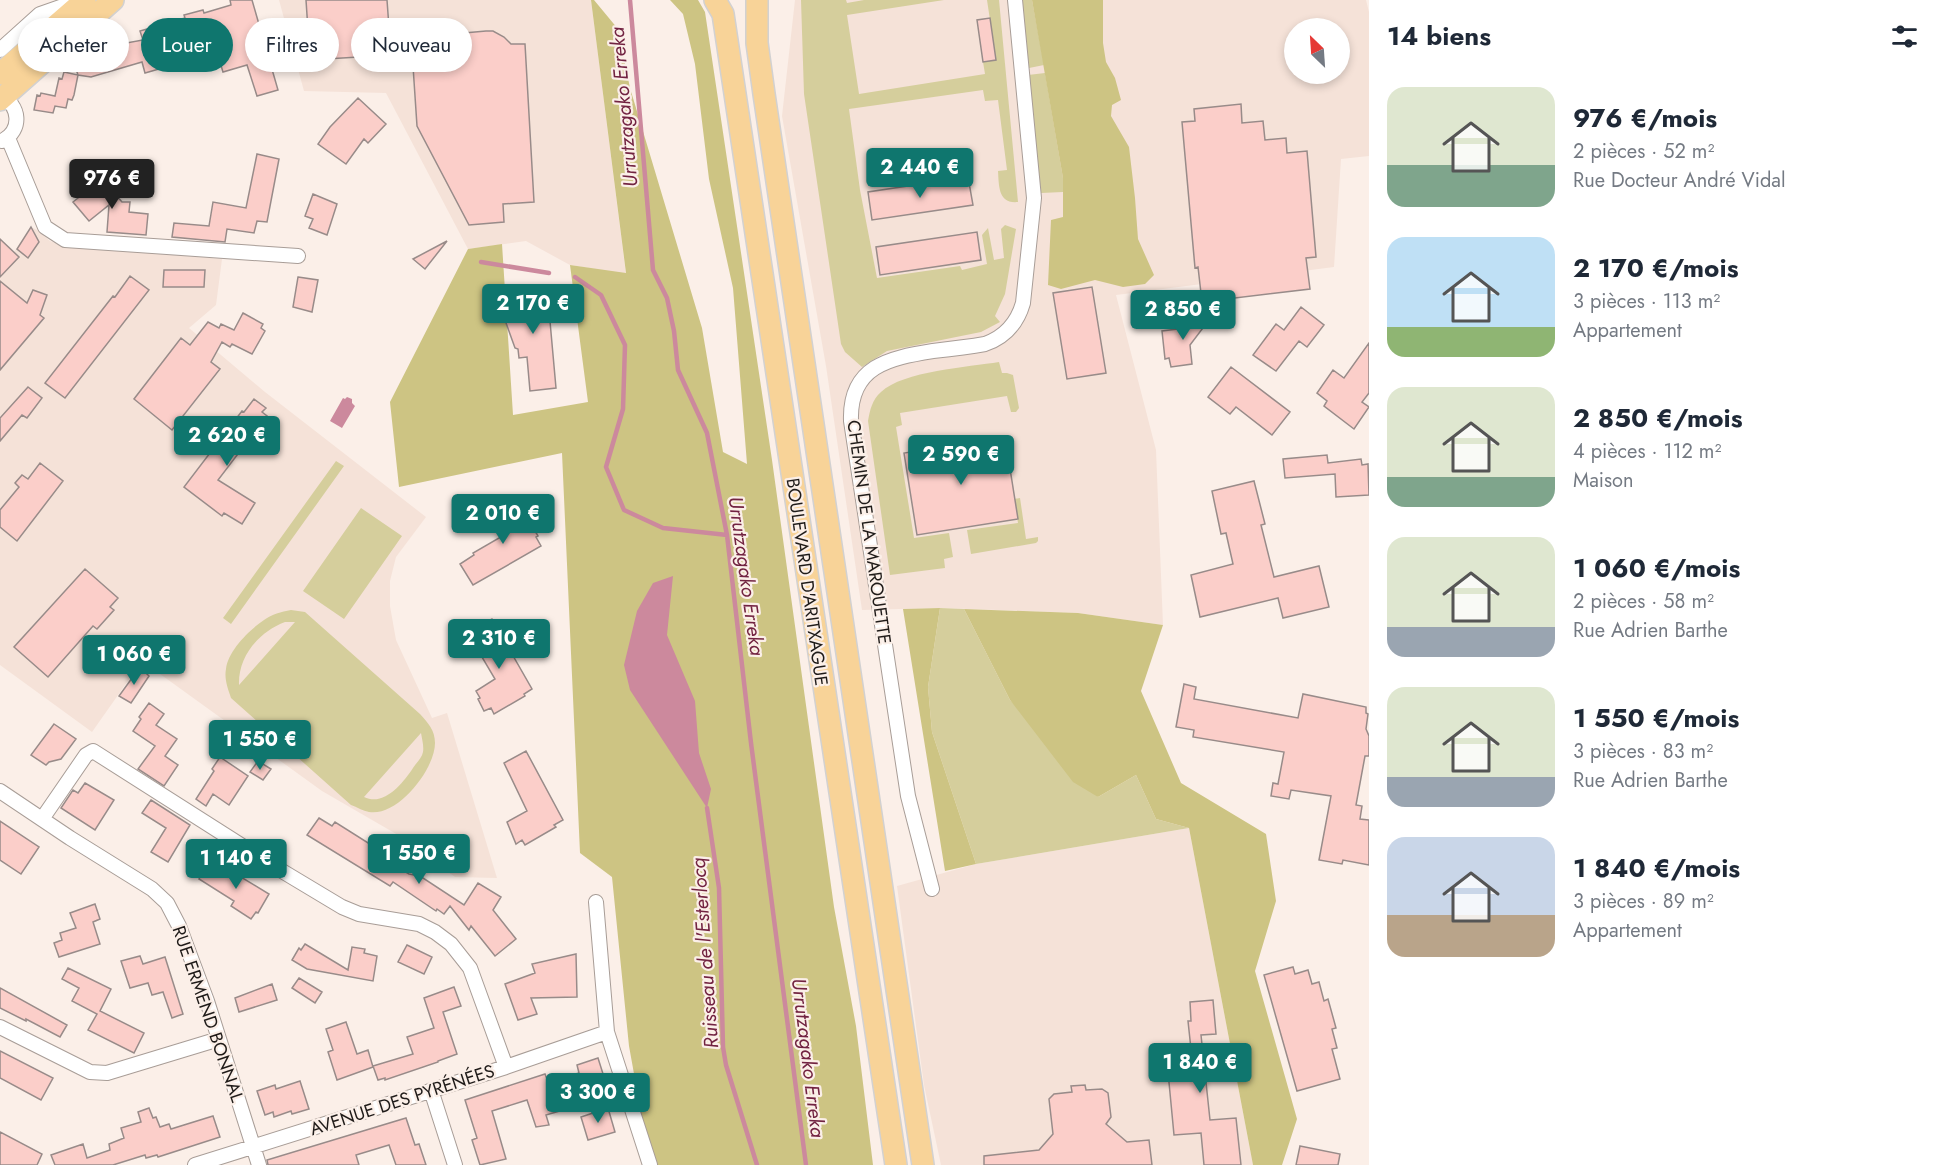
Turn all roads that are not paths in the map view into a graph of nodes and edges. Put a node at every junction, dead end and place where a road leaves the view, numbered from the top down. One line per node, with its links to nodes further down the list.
1 (113, 0): 8 (main road)
2 (716, 0): 25 (main road, BOULEVARD D'ARITXAGUE)
3 (758, 0): 26 (main road, BOULEVARD D'ARITXAGUE)
4 (1016, 0): 13 (street, CHEMIN DE LA MAROUETTE)
5 (83, 2): 6 (street); 7 (main road)
6 (0, 50)
7 (0, 74)
8 (1, 97): 9 (street)
9 (4, 140): 10 (street)
10 (298, 256)
11 (0, 791): 12 (street, RUE ERMEND BONNAL)
12 (42, 819): 17 (street, RUE ERMEND BONNAL); 18 (street)
13 (932, 889)
14 (596, 902): 16 (street)
15 (0, 1027): 17 (street)
16 (607, 1032): 18 (street, AVENUE DES PYRÉNÉES); 24 (street)
17 (219, 1039): 20 (street, RUE ERMEND BONNAL)
18 (506, 1067): 19 (street, AVENUE DES PYRÉNÉES)
19 (431, 1090): 20 (street, AVENUE DES PYRÉNÉES); 23 (street)
20 (254, 1147): 21 (street, AVENUE DES PYRÉNÉES); 22 (street, RUE ERMEND BONNAL)
21 (195, 1165)
22 (260, 1165)
23 (455, 1165)
24 (650, 1165)
25 (896, 1165)
26 (923, 1165)

